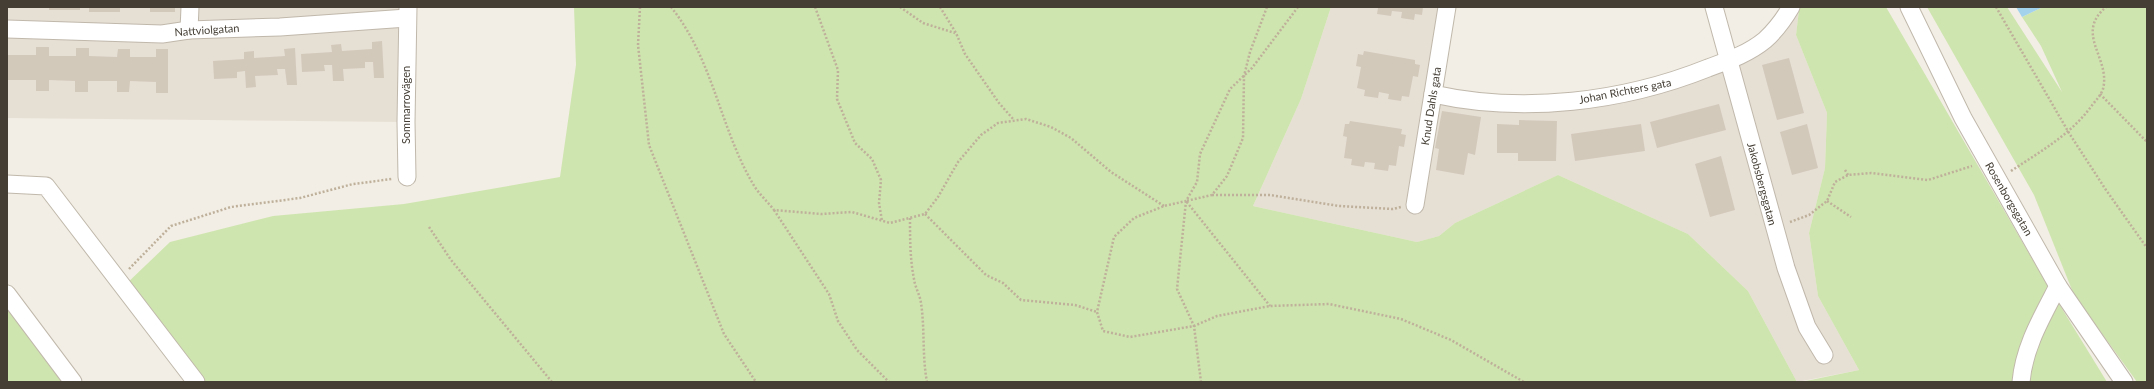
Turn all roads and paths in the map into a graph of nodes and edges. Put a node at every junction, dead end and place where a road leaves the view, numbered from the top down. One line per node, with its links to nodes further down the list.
1 (190, 7): 17 (street)
2 (640, 7): 55 (path)
3 (671, 7): 37 (path)
4 (815, 7): 41 (path)
5 (901, 7): 18 (path)
6 (940, 7): 18 (path)
7 (1266, 7): 20 (path)
8 (1298, 7): 20 (path)
9 (1447, 7): 21 (street, Knud Dahls gata)
10 (1714, 7): 19 (street, Jakobsbergsgatan)
11 (1791, 7): 19 (street, Johan Richters gata)
12 (1909, 7): 30 (street, Rosenborgsgatan)
13 (1996, 7): 24 (path)
14 (2106, 7): 22 (path)
15 (408, 19): 17 (street, Nattviolgatan); 29 (street, Sommarrovägen)
16 (7, 29): 17 (street, Nattviolgatan)
17 (189, 30)
18 (956, 33): 23 (path)
19 (1728, 60): 21 (street, Johan Richters gata); 43 (street, Jakobsbergsgatan)
20 (1244, 76): 32 (path); 33 (path)
21 (1433, 94): 35 (street, Knud Dahls gata)
22 (2100, 94): 24 (path); 25 (path)
23 (1014, 120): 36 (path); 38 (path)
24 (2069, 133): 30 (path); 44 (path)
25 (2147, 142)
26 (1976, 164): 28 (path)
27 (1845, 170): 28 (path)
28 (1848, 175): 34 (path)
29 (407, 177): 45 (path)
30 (1997, 178): 46 (street, Rosenborgsgatan)
31 (7, 184): 45 (street)
32 (1212, 195): 33 (path); 35 (path)
33 (1186, 201): 36 (path); 48 (path); 50 (path)
34 (1827, 201): 39 (path); 43 (path)
35 (1415, 205)
36 (1164, 206): 49 (path)
37 (774, 210): 41 (path); 56 (path)
38 (925, 214): 40 (path); 49 (path)
39 (1851, 217)
40 (910, 218): 41 (path); 57 (path)
41 (882, 220)
42 (429, 227): 54 (path)
43 (1774, 227): 51 (street, Jakobsbergsgatan)
44 (2147, 248)
45 (118, 280): 53 (street)
46 (2058, 286): 60 (street); 61 (street, Rosenborgsgatan)
47 (7, 294): 52 (street)
48 (1270, 306): 50 (path); 59 (path)
49 (1097, 312): 50 (path)
50 (1194, 326): 58 (path)
51 (1824, 355)
52 (73, 382)
53 (196, 382)
54 (552, 382)
55 (756, 382)
56 (889, 382)
57 (927, 382)
58 (1201, 382)
59 (1524, 382)
60 (2021, 382)
61 (2124, 382)

